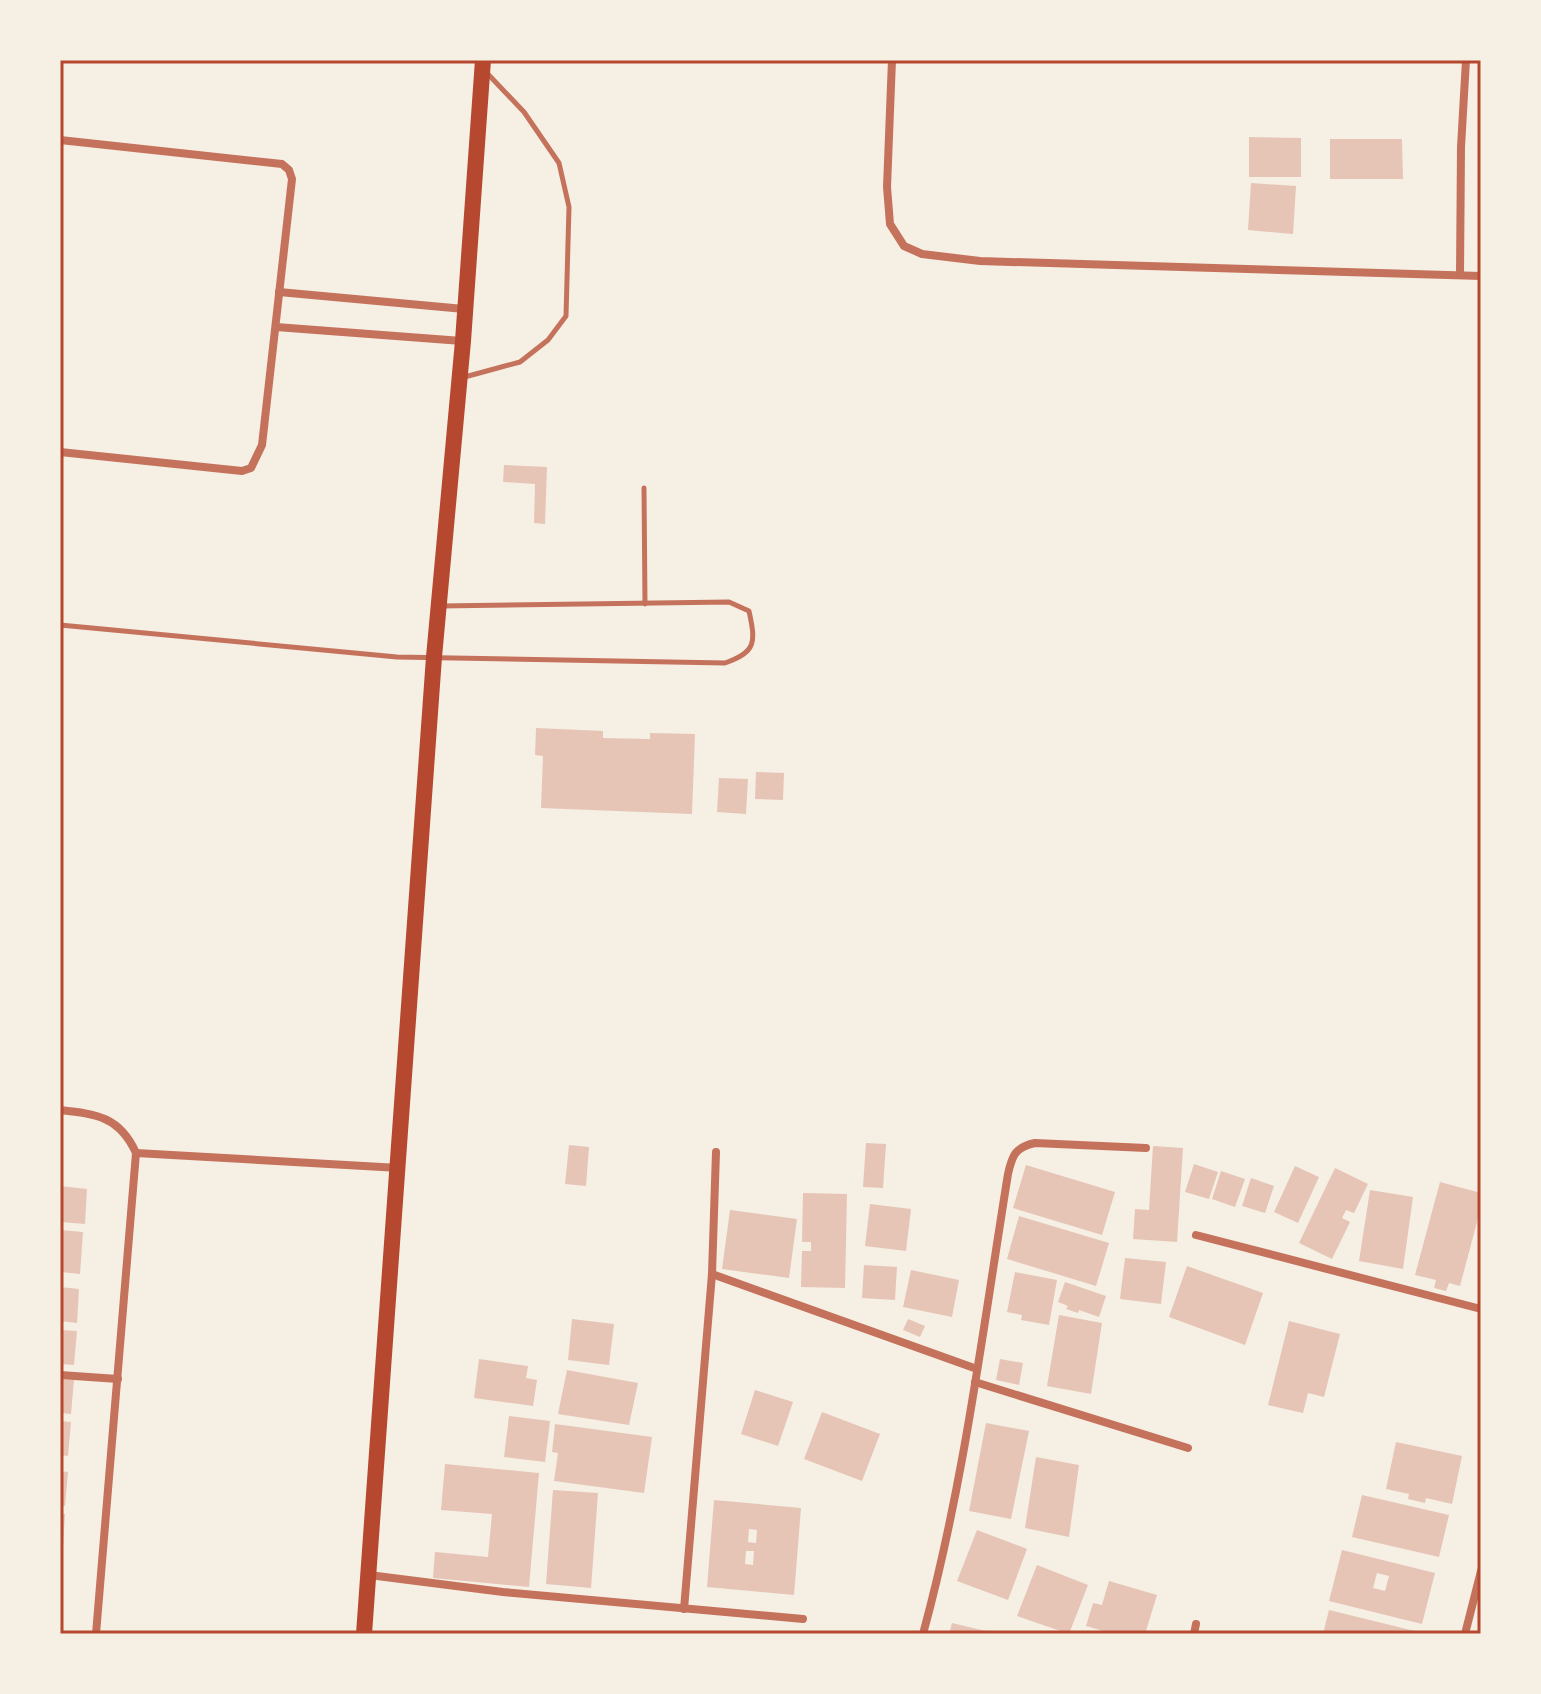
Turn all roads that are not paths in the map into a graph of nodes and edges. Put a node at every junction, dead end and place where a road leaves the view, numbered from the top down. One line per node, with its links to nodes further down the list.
1 (892, 60): 5 (street)
2 (1466, 60): 5 (street)
3 (482, 64): 8 (main road); 11 (lane)
4 (60, 140): 7 (street)
5 (1460, 275): 6 (street)
6 (1481, 276)
7 (279, 292): 8 (street); 9 (street)
8 (464, 309): 10 (main road)
9 (276, 327): 10 (street); 12 (street)
10 (463, 341): 11 (main road)
11 (460, 378): 15 (main road)
12 (60, 452)
13 (644, 488): 14 (lane)
14 (645, 604): 15 (lane); 17 (lane)
15 (439, 606): 17 (main road)
16 (60, 625): 17 (lane)
17 (434, 657): 22 (main road)
18 (60, 1110): 21 (street)
19 (1146, 1148): 26 (street)
20 (716, 1152): 24 (street)
21 (136, 1153): 22 (street); 28 (street)
22 (399, 1168): 32 (main road)
23 (1196, 1235): 25 (street)
24 (712, 1274): 26 (street); 33 (street)
25 (1481, 1309)
26 (977, 1369): 29 (street)
27 (60, 1375): 28 (street)
28 (118, 1379): 35 (street)
29 (975, 1382): 30 (street); 37 (street)
30 (1188, 1448)
31 (1481, 1571): 38 (street)
32 (369, 1575): 33 (street); 36 (main road)
33 (684, 1609): 34 (street)
34 (803, 1619)
35 (96, 1634)
36 (364, 1634)
37 (923, 1634)
38 (1465, 1634)

